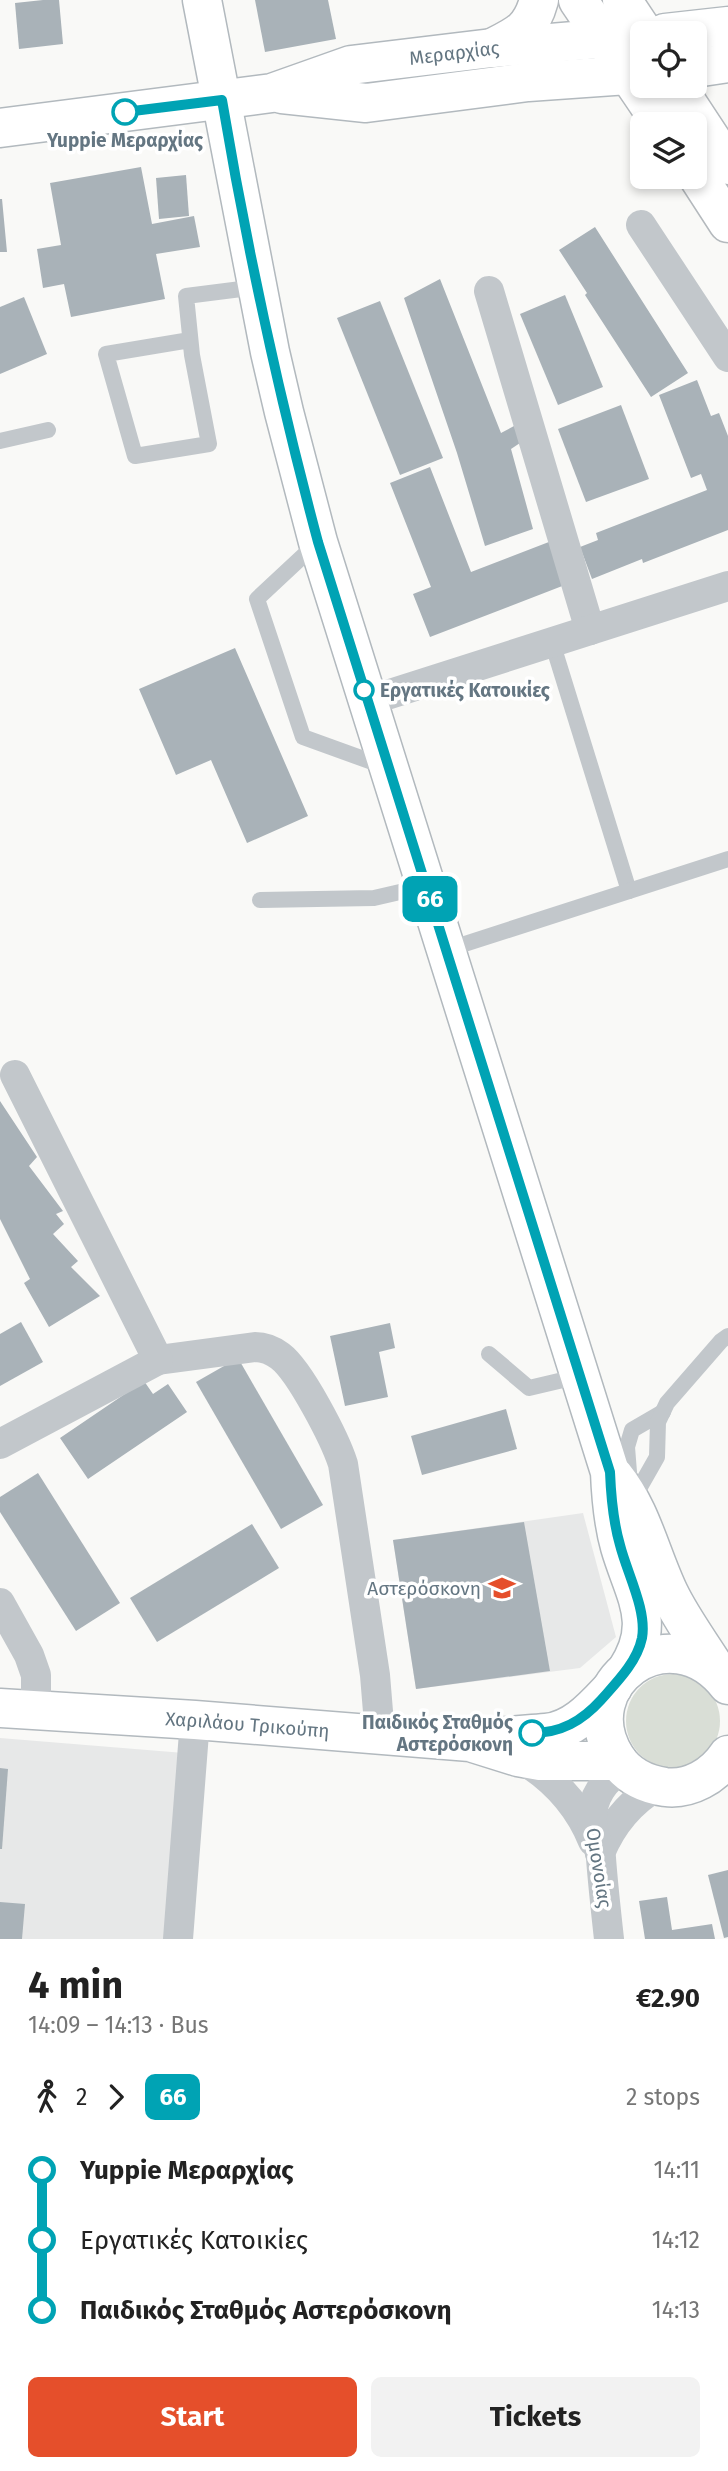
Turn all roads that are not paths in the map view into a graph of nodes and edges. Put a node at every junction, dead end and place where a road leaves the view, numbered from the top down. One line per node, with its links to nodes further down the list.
1 (202, 0): 17 (street)
2 (539, 0): 10 (street)
3 (578, 0): 9 (street)
4 (622, 0): 5 (street)
5 (635, 21)
6 (728, 26): 7 (street)
7 (707, 28)
8 (630, 35): 9 (street, Μεραρχίας)
9 (604, 38): 10 (street, Μεραρχίας); 13 (street)
10 (492, 48): 15 (street, Μεραρχίας)
11 (728, 63): 12 (street)
12 (707, 66)
13 (630, 68)
14 (630, 74): 15 (street, Μεραρχίας)
15 (272, 93): 17 (street, Μεραρχίας)
16 (684, 98): 19 (street)
17 (222, 100): 18 (street, Μεραρχίας); 23 (street)
18 (0, 128)
19 (728, 165)
20 (706, 189): 21 (street)
21 (728, 223)
22 (641, 225): 26 (street)
23 (257, 287): 25 (lane); 29 (street)
24 (489, 291): 31 (street)
25 (190, 340): 25 (lane)
26 (728, 357)
27 (48, 430): 28 (lane)
28 (0, 441)
29 (318, 542): 33 (street); 34 (lane)
30 (728, 586): 31 (street)
31 (590, 630): 32 (street)
32 (552, 642): 33 (street); 37 (lane)
33 (368, 701): 34 (street)
34 (388, 767): 36 (street)
35 (728, 859): 37 (lane)
36 (426, 886): 38 (lane); 39 (street)
37 (629, 891): 39 (lane)
38 (260, 900)
39 (446, 950): 44 (street)
40 (15, 1074): 43 (street)
41 (728, 1336): 45 (lane)
42 (489, 1354): 44 (lane)
43 (158, 1360): 46 (street); 53 (street)
44 (580, 1377): 47 (street)
45 (663, 1412): 47 (lane); 47 (lane)
46 (0, 1444)
47 (621, 1487): 49 (street); 50 (street)
48 (0, 1603): 51 (street)
49 (722, 1678): 50 (street)
50 (619, 1679): 54 (street); 57 (street)
51 (18, 1709): 52 (street, Χαριλάου Τρικούπη)
52 (195, 1720): 53 (street, Χαριλάου Τρικούπη); 61 (street)
53 (380, 1736): 54 (street, Χαριλάου Τρικούπη)
54 (470, 1742): 56 (street, Χαριλάου Τρικούπη)
55 (728, 1755): 58 (street)
56 (518, 1757): 57 (street, Χαριλάου Τρικούπη); 60 (street)
57 (621, 1765): 58 (street); 60 (street, Ομονοίας)
58 (671, 1786): 59 (street); 60 (street)
59 (728, 1791)
60 (600, 1853): 62 (street, Ομονοίας)
61 (178, 1939)
62 (609, 1939)

